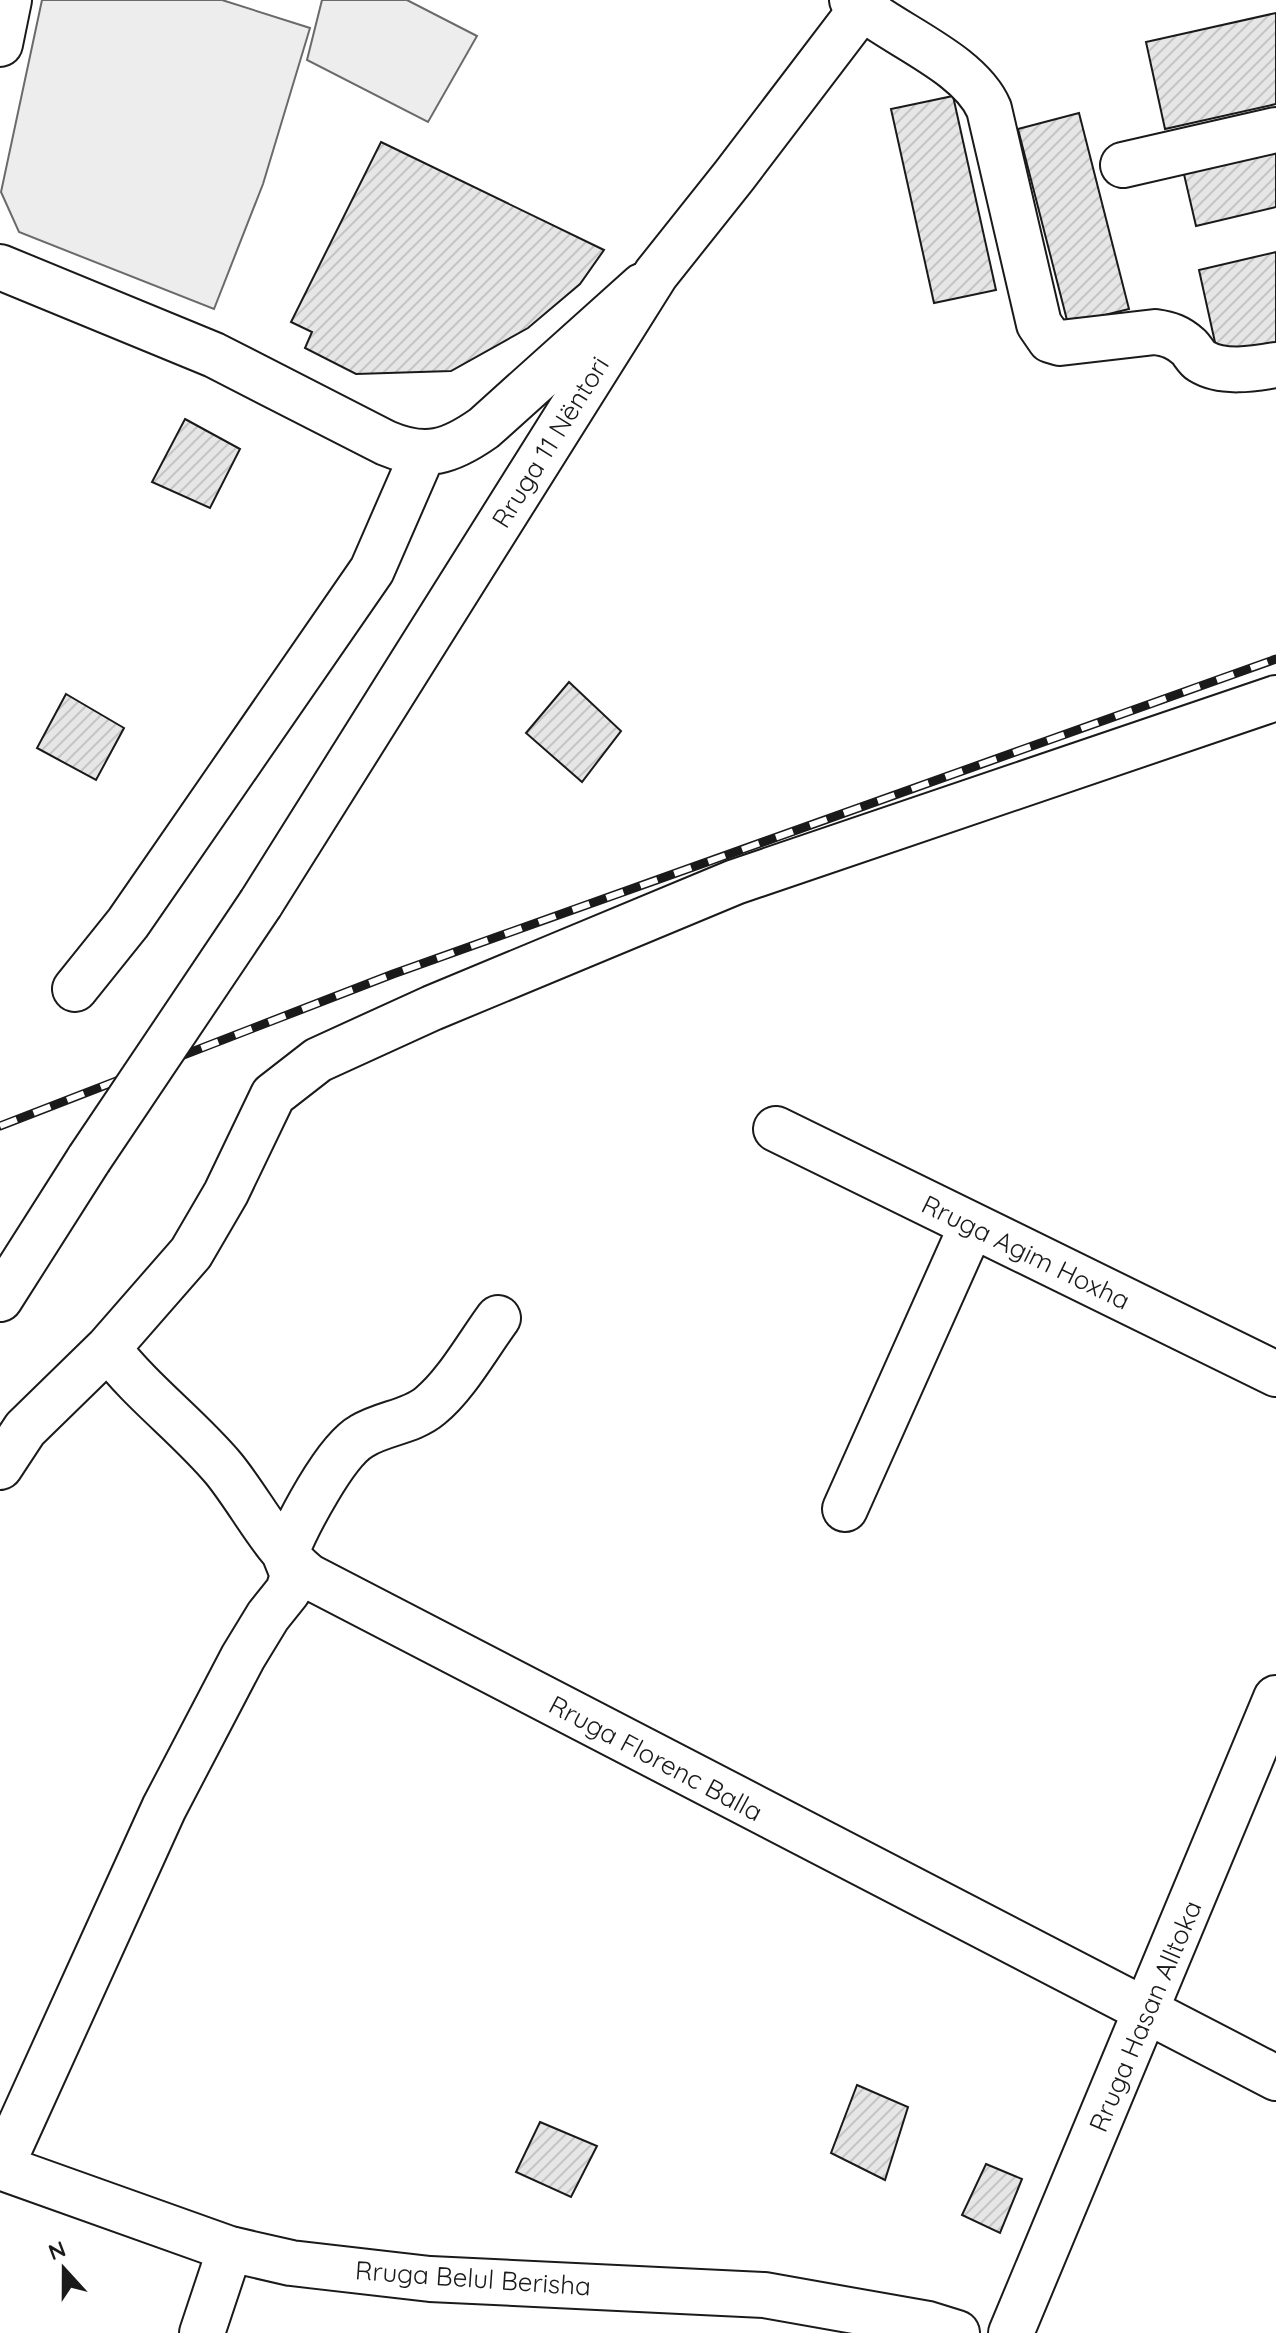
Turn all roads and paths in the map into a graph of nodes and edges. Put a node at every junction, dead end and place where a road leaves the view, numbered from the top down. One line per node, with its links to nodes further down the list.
1 (9, 0): 3 (street)
2 (860, 3): 7 (street, Rruga 11 Nëntori); 8 (street)
3 (0, 44)
4 (1276, 130): 5 (street)
5 (1123, 165)
6 (0, 267): 9 (street)
7 (656, 274): 9 (street); 14 (street, Rruga 11 Nëntori, bridge)
8 (1276, 365)
9 (423, 453): 11 (street)
10 (1276, 698): 16 (street)
11 (75, 989)
12 (776, 1129): 13 (street, Rruga Agim Hoxha)
13 (972, 1225): 17 (street, Rruga Agim Hoxha); 19 (street)
14 (0, 1299)
15 (498, 1318): 20 (street)
16 (108, 1348): 18 (street); 20 (street, Rruga Florenc Balla)
17 (1276, 1374)
18 (0, 1467)
19 (845, 1509)
20 (285, 1555): 22 (street, Rruga Florenc Balla); 24 (street)
21 (1276, 1698): 22 (street, Rruga Hasan Alltoka)
22 (1147, 2012): 23 (street, Rruga Florenc Balla); 28 (street, Rruga Hasan Alltoka)
23 (1276, 2078)
24 (0, 2167): 25 (street, Rruga Belul Berisha)
25 (230, 2249): 26 (street); 27 (street, Rruga Belul Berisha)
26 (202, 2333)
27 (957, 2333)
28 (1011, 2333)

